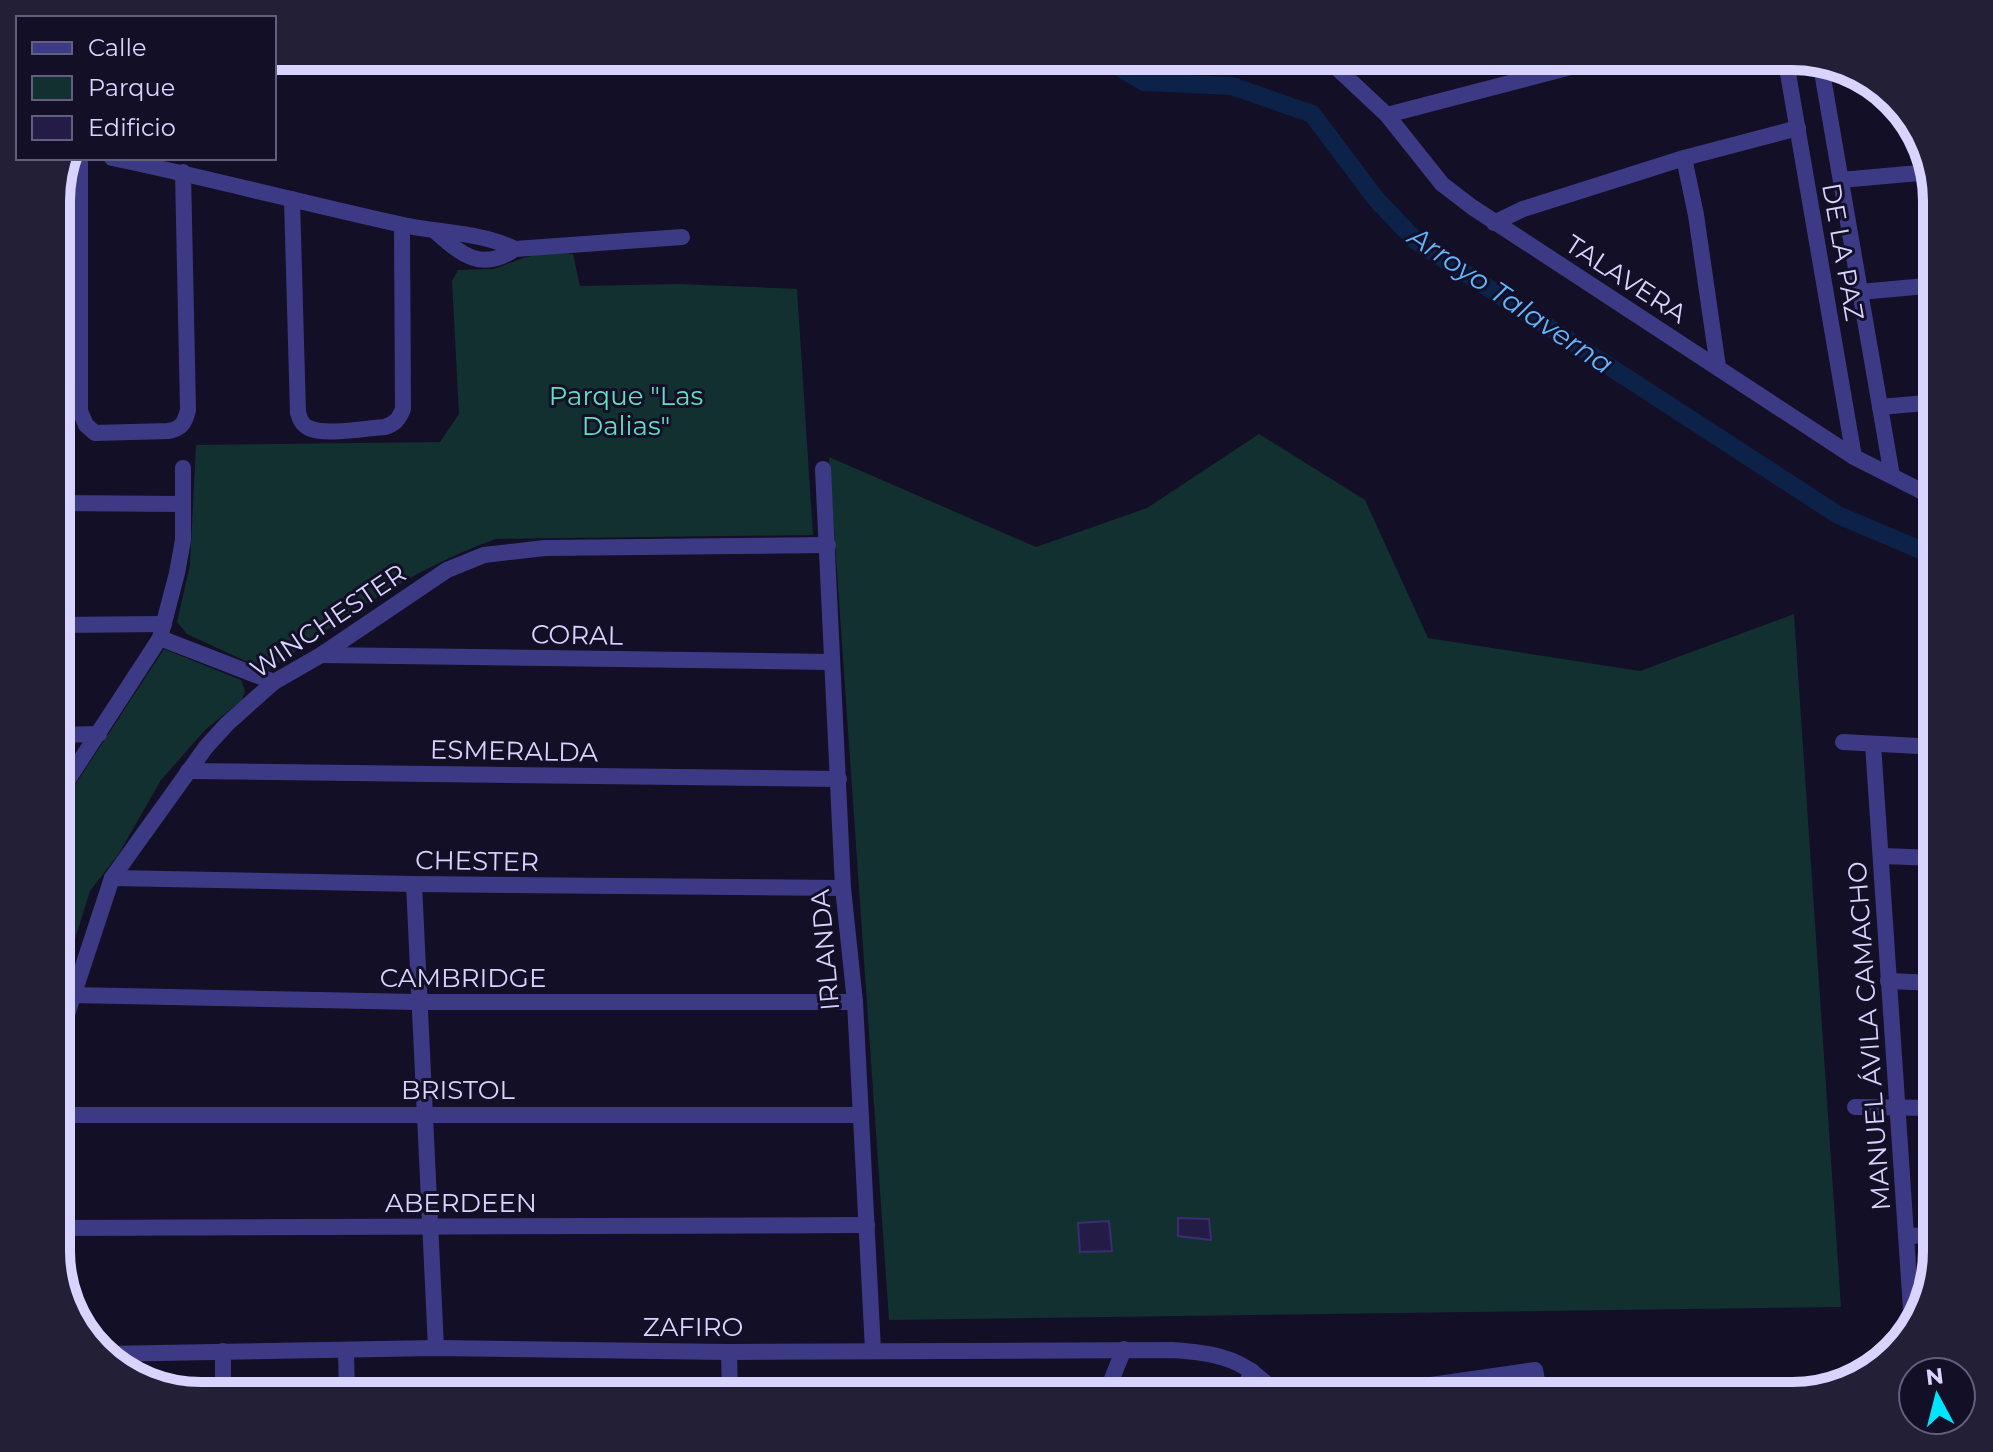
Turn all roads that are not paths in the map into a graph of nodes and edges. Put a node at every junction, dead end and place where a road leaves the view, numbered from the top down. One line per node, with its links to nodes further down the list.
1 (1339, 70): 5 (street, TALAVERA)
2 (1559, 70): 5 (street)
3 (1788, 70): 6 (street, DE LA PAZ)
4 (1822, 74): 12 (street)
5 (1387, 115): 14 (street, TALAVERA)
6 (1798, 128): 7 (street); 22 (street, DE LA PAZ)
7 (1684, 158): 14 (street); 19 (street)
8 (80, 160): 10 (street)
9 (122, 160): 10 (street)
10 (183, 172): 13 (street)
11 (1919, 173): 12 (street)
12 (1841, 180): 18 (street)
13 (292, 199): 15 (street); 15 (street)
14 (1494, 223): 19 (street, TALAVERA)
15 (402, 225): 16 (street)
16 (682, 237)
17 (1923, 286): 18 (street)
18 (1860, 292): 21 (street)
19 (1718, 367): 22 (street, TALAVERA)
20 (1923, 403): 21 (street)
21 (1880, 407): 25 (street)
22 (1854, 457): 25 (street, TALAVERA)
23 (183, 468): 28 (street)
24 (823, 469): 29 (street, IRLANDA)
25 (1892, 476): 26 (street, TALAVERA)
26 (1923, 492)
27 (70, 503): 28 (street)
28 (183, 504): 31 (street)
29 (828, 545): 32 (street, WINCHESTER); 33 (street, IRLANDA)
30 (70, 626): 31 (street)
31 (162, 631): 34 (street); 35 (street)
32 (321, 655): 33 (street, CORAL); 34 (street, WINCHESTER)
33 (832, 662): 42 (street, IRLANDA)
34 (274, 682): 40 (street, WINCHESTER)
35 (99, 734): 36 (street); 41 (street)
36 (70, 735)
37 (1843, 742): 38 (street)
38 (1873, 744): 39 (street); 43 (street, MANUEL ÁVILA CAMACHO)
39 (1923, 746)
40 (188, 771): 42 (street, ESMERALDA); 45 (street, WINCHESTER)
41 (70, 777)
42 (839, 779): 47 (street, IRLANDA)
43 (1881, 856): 44 (street); 48 (street, MANUEL ÁVILA CAMACHO)
44 (1923, 858)
45 (112, 878): 46 (street, CHESTER); 50 (street, WINCHESTER)
46 (414, 884): 47 (street, CHESTER); 52 (street)
47 (843, 888): 53 (street, IRLANDA)
48 (1888, 981): 49 (street); 54 (street, MANUEL ÁVILA CAMACHO)
49 (1923, 982)
50 (72, 995): 51 (street, WINCHESTER); 52 (street, CAMBRIDGE)
51 (70, 1002)
52 (418, 1002): 53 (street, CAMBRIDGE); 57 (street)
53 (855, 1002): 59 (street, IRLANDA)
54 (1896, 1106): 55 (street); 56 (street); 64 (street, MANUEL ÁVILA CAMACHO)
55 (1855, 1107)
56 (1923, 1107)
57 (426, 1114): 58 (street, BRISTOL); 59 (street, BRISTOL); 61 (street)
58 (70, 1115)
59 (859, 1115): 60 (street, IRLANDA)
60 (867, 1225): 61 (street, ABERDEEN); 68 (street, IRLANDA)
61 (430, 1227): 62 (street, ABERDEEN); 66 (street)
62 (70, 1228)
63 (1923, 1235): 64 (street)
64 (1906, 1236): 65 (street, MANUEL ÁVILA CAMACHO)
65 (1911, 1304)
66 (436, 1348): 70 (street, ZAFIRO); 71 (street, ZAFIRO)
67 (1124, 1349): 68 (street, ZAFIRO); 73 (street, ZAFIRO); 77 (street)
68 (873, 1350): 71 (street, ZAFIRO)
69 (223, 1351): 70 (street, ZAFIRO); 72 (street, ZAFIRO); 74 (street)
70 (346, 1351): 75 (street)
71 (729, 1352): 76 (street)
72 (120, 1354)
73 (1252, 1371): 78 (street); 79 (street, ZAFIRO)
74 (223, 1382)
75 (347, 1382)
76 (730, 1382)
77 (1111, 1382)
78 (1247, 1382)
79 (1263, 1382)
80 (1450, 1382): 81 (street)
81 (1537, 1382)

